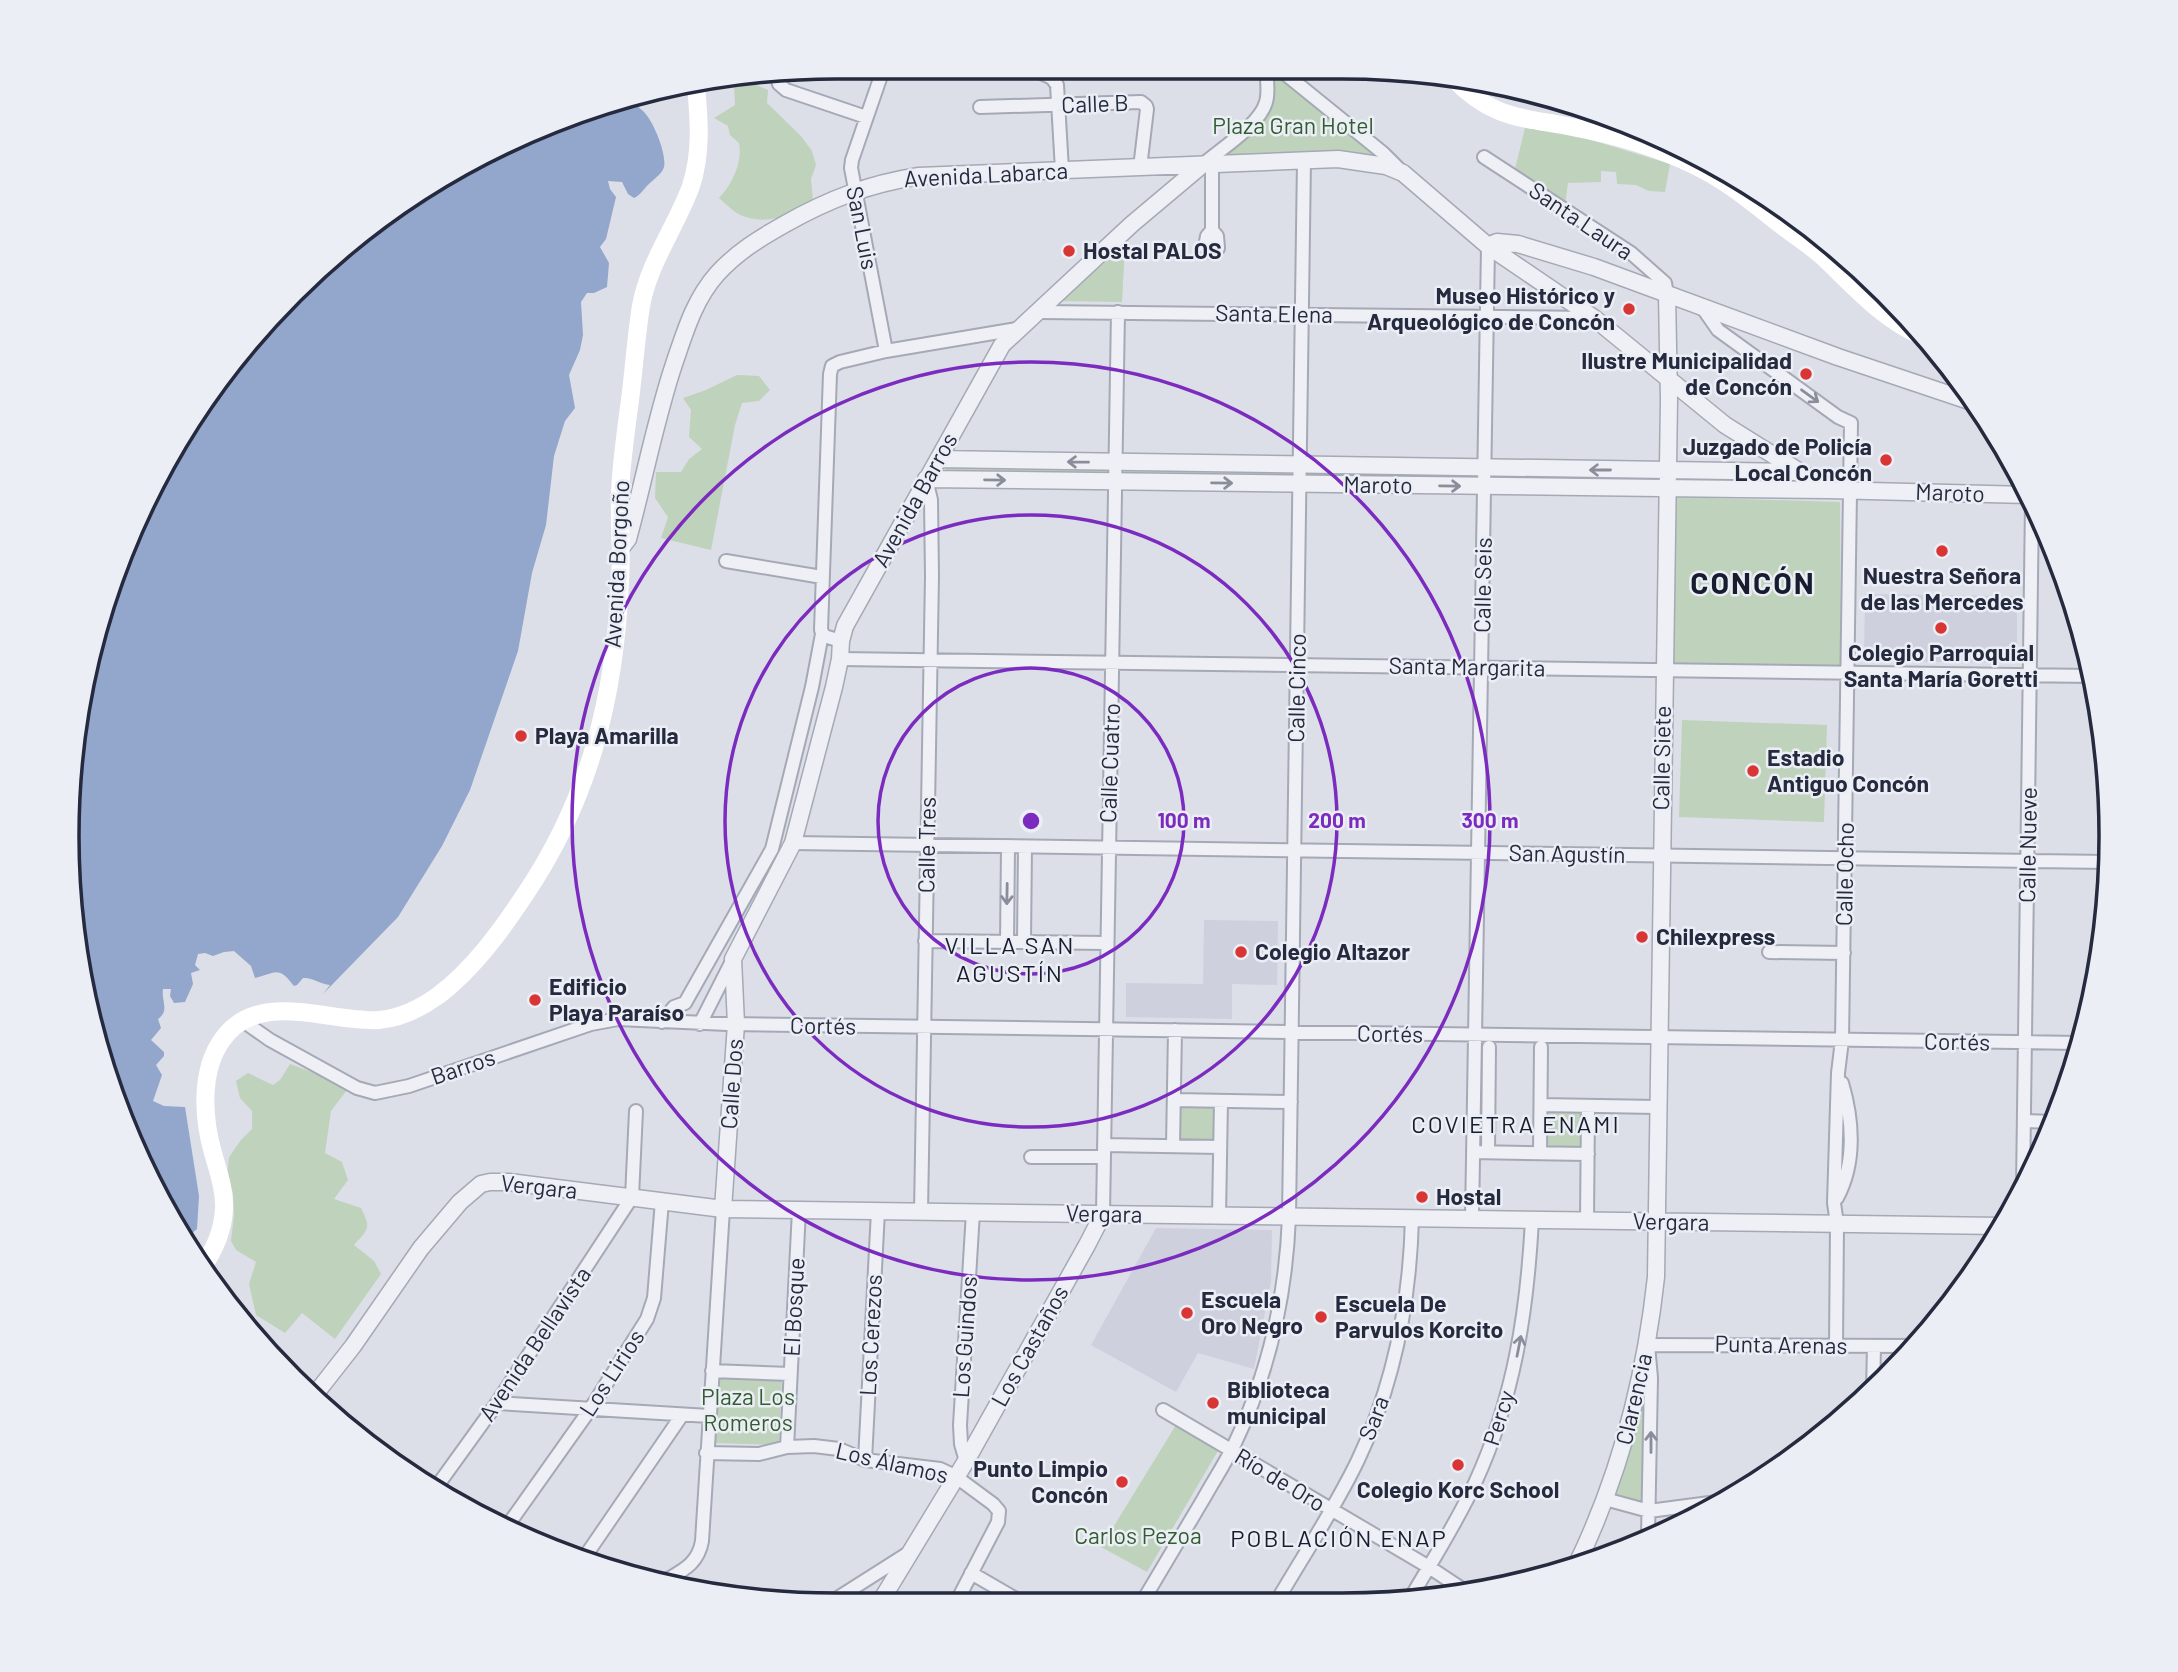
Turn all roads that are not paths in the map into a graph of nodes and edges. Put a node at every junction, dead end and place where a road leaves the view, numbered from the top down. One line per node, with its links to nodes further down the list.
1 (880, 79): 10 (street, San Luis)
2 (1052, 79): 8 (street)
3 (1266, 79): 14 (street, Avenida Barros)
4 (1292, 79): 17 (street)
5 (778, 81): 10 (street)
6 (1464, 89): 13 (main road)
7 (697, 92): 49 (main road, Avenida Borgoño)
8 (1060, 106): 9 (street, Calle B); 15 (street, Calle B); 16 (street)
9 (980, 107)
10 (866, 117): 19 (street, San Luis)
11 (1484, 157): 22 (street, Santa Laura)
12 (1304, 160): 14 (street, Avenida Labarca); 17 (street, Avenida Labarca); 26 (street, Calle Cinco)
13 (1690, 164)
14 (1207, 166): 15 (street, Avenida Labarca); 20 (street); 24 (street, Avenida Barros)
15 (1140, 168): 16 (street, Avenida Labarca)
16 (1062, 170): 19 (street, Avenida Labarca)
17 (1403, 173): 21 (street)
18 (1716, 178): 29 (main road)
19 (854, 190): 31 (street, San Luis); 49 (street, Avenida Labarca)
20 (1212, 230)
21 (1489, 246): 22 (street, Santa Laura); 27 (street, Calle Seis); 28 (street)
22 (1667, 294): 23 (street, Santa Laura); 32 (street, Calle Siete)
23 (1702, 306): 33 (street, Santa Laura); 46 (street, Calle Ocho, one-way to 46)
24 (1039, 312): 25 (street, Santa Elena); 30 (street, Avenida Barros)
25 (1118, 312): 26 (street, Santa Elena); 35 (street, Calle Cuatro)
26 (1302, 315): 27 (street, Santa Elena); 36 (street, Calle Cinco)
27 (1487, 316): 28 (street, Santa Elena); 37 (street, Calle Seis)
28 (1594, 318): 32 (street)
29 (1899, 324)
30 (1017, 329): 31 (street); 34 (street, Avenida Barros)
31 (886, 351): 51 (street)
32 (1669, 379): 38 (street, Calle Siete); 39 (street)
33 (1960, 398)
34 (939, 459): 35 (street, Maroto, one-way to 34); 40 (street, Avenida Barros)
35 (1116, 462): 36 (street, Maroto); 41 (street, Calle Cuatro)
36 (1300, 465): 37 (street, Maroto); 42 (street, Calle Cinco)
37 (1485, 469): 38 (street, Maroto, one-way to 37); 43 (street, Calle Seis)
38 (1668, 470): 39 (street, Maroto); 44 (street, Calle Siete)
39 (1798, 472): 45 (street, Maroto)
40 (926, 480): 41 (street, Maroto, one-way to 41); 53 (street, Avenida Barros); 55 (street, Calle Tres)
41 (1115, 482): 42 (street, Maroto, one-way to 42); 56 (street, Calle Cuatro)
42 (1300, 484): 43 (street, Maroto, one-way to 43); 57 (street, Calle Cinco)
43 (1484, 486): 44 (street, Maroto); 58 (street, Calle Seis)
44 (1666, 488): 45 (street, Maroto); 59 (street, Calle Siete)
45 (1829, 490): 46 (street, Maroto)
46 (1850, 491): 47 (street, Maroto); 60 (street, Calle Ocho)
47 (2018, 495)
48 (2032, 524): 61 (street, Calle Nueve)
49 (621, 548): 81 (main road, Avenida Borgoño)
50 (726, 561): 51 (street)
51 (822, 578): 52 (street)
52 (822, 634): 53 (street); 82 (street)
53 (841, 641): 54 (street, Avenida Barros)
54 (840, 659): 55 (street, Santa Margarita); 63 (street, Avenida Barros)
55 (931, 660): 56 (street, Santa Margarita); 64 (street, Calle Tres)
56 (1113, 662): 57 (street, Santa Margarita); 67 (street, Calle Cuatro)
57 (1297, 665): 58 (street, Santa Margarita); 68 (street, Calle Cinco)
58 (1481, 667): 59 (street, Santa Margarita); 69 (street, Calle Seis)
59 (1663, 670): 60 (street, Santa Margarita); 70 (street, Calle Siete)
60 (1848, 673): 61 (street, Santa Margarita); 71 (street, Calle Ocho)
61 (2030, 675): 62 (street, Santa Margarita); 72 (street, Calle Nueve)
62 (2082, 676)
63 (793, 843): 64 (street, San Agustín); 80 (street, Avenida Barros)
64 (927, 845): 65 (street, San Agustín); 74 (street, Calle Tres)
65 (1008, 846): 66 (street, San Agustín); 75 (street, one-way to 75)
66 (1026, 847): 67 (street, San Agustín); 76 (street)
67 (1108, 848): 68 (street, San Agustín); 77 (street, Calle Cuatro)
68 (1294, 850): 69 (street, San Agustín); 88 (street, Calle Cinco)
69 (1478, 853): 70 (street, San Agustín); 89 (street, Calle Seis)
70 (1661, 856): 71 (street, San Agustín); 90 (street, Calle Siete)
71 (1845, 858): 72 (street, San Agustín); 79 (street, Calle Ocho)
72 (2027, 861): 73 (street, San Agustín); 92 (street, Calle Nueve)
73 (2098, 862)
74 (925, 941): 75 (street); 85 (street, Calle Tres)
75 (1007, 942): 76 (street)
76 (1024, 942): 77 (street)
77 (1107, 943): 86 (street, Calle Cuatro)
78 (1769, 952): 79 (street)
79 (1844, 953): 91 (street, Calle Ocho)
80 (733, 959): 83 (street, Avenida Barros); 84 (street, Calle Dos)
81 (243, 1021): 82 (street, Barros); 131 (main road)
82 (662, 1022): 83 (street, Barros)
83 (700, 1024): 84 (street, Cortés)
84 (736, 1024): 85 (street, Cortés); 116 (street, Calle Dos)
85 (924, 1027): 86 (street, Cortés); 119 (street, Calle Tres)
86 (1105, 1030): 87 (street, Cortés); 107 (street, Calle Cuatro)
87 (1175, 1030): 88 (street, Cortés); 96 (street)
88 (1292, 1032): 89 (street, Cortés); 98 (street, Calle Cinco)
89 (1475, 1035): 90 (street, Cortés); 108 (street, Calle Seis)
90 (1658, 1037): 91 (street, Cortés); 101 (street, Calle Siete)
91 (1843, 1040): 92 (street, Cortés); 129 (street, Calle Ocho)
92 (2025, 1042): 93 (street, Cortés); 103 (street, Calle Nueve)
93 (2070, 1043)
94 (1489, 1047): 109 (street)
95 (1541, 1047): 99 (street)
96 (1174, 1100): 97 (street); 105 (street)
97 (1221, 1101): 98 (street); 106 (street)
98 (1291, 1102): 123 (street, Calle Cinco)
99 (1541, 1105): 100 (street); 110 (street)
100 (1588, 1106): 101 (street); 111 (street)
101 (1657, 1107): 128 (street, Calle Siete)
102 (636, 1111): 114 (street)
103 (2024, 1121): 104 (street); 113 (street, Calle Nueve)
104 (2044, 1122)
105 (1173, 1146): 106 (street); 107 (street)
106 (1220, 1147): 122 (street)
107 (1104, 1151): 112 (street); 121 (street, Calle Cuatro)
108 (1473, 1152): 109 (street); 125 (street, Calle Seis)
109 (1488, 1152): 110 (street)
110 (1540, 1153): 111 (street)
111 (1588, 1154): 127 (street)
112 (1031, 1157)
113 (2023, 1166)
114 (632, 1197): 115 (street, Vergara); 139 (street, Vergara); 140 (street, Avenida Bellavista)
115 (662, 1201): 116 (street, Vergara); 141 (street, Los Lirios)
116 (723, 1209): 117 (street, Vergara); 136 (street)
117 (799, 1210): 118 (street, Vergara); 137 (street, El Bosque)
118 (878, 1211): 119 (street, Vergara); 148 (street, Los Cerezos)
119 (922, 1212): 120 (street, Vergara)
120 (973, 1212): 121 (street, Vergara); 149 (street, Los Guindos)
121 (1103, 1214): 122 (street, Vergara); 149 (street, Los Castaños)
122 (1219, 1216): 123 (street, Vergara)
123 (1289, 1217): 124 (street, Vergara); 146 (street, Calle Cinco)
124 (1412, 1218): 125 (street, Vergara); 154 (street, Sara)
125 (1472, 1219): 126 (street, Vergara)
126 (1532, 1220): 127 (street, Vergara); 161 (street, Percy, one-way to 126)
127 (1587, 1221): 128 (street, Vergara)
128 (1657, 1222): 129 (street, Vergara); 132 (street, Clarencia)
129 (1837, 1224): 130 (street, Vergara); 133 (street, Calle Ocho)
130 (1991, 1226)
131 (207, 1259)
132 (1647, 1345): 133 (street, Punta Arenas); 152 (street, Clarencia); 155 (street, one-way to 132)
133 (1836, 1346): 134 (street, Punta Arenas)
134 (1874, 1346): 135 (street, Punta Arenas); 138 (street)
135 (1901, 1346)
136 (712, 1371): 137 (street); 144 (street)
137 (790, 1374): 145 (street, El Bosque)
138 (1874, 1374)
139 (320, 1389)
140 (497, 1403): 141 (street); 151 (street, Avenida Bellavista)
141 (591, 1408): 143 (street); 156 (street, Los Lirios)
142 (1163, 1410): 146 (street, Río de Oro)
143 (682, 1415): 144 (street); 159 (street)
144 (709, 1416): 147 (street)
145 (787, 1447): 147 (street, Los Álamos); 148 (street, Los Álamos)
146 (1231, 1451): 154 (street, Río de Oro); 170 (street, Calle Cinco)
147 (706, 1453): 163 (street)
148 (865, 1460): 150 (street, Los Álamos)
149 (965, 1461): 150 (street, Los Castaños)
150 (955, 1476): 158 (street, Los Castaños); 162 (street, Los Álamos)
151 (440, 1482)
152 (1605, 1499): 155 (street); 160 (street, Clarencia)
153 (1697, 1505): 155 (street)
154 (1331, 1510): 161 (street, Río de Oro); 171 (street, Sara)
155 (1649, 1511): 157 (street)
156 (512, 1520)
157 (1648, 1528)
158 (913, 1550): 166 (street); 167 (street, Los Castaños)
159 (589, 1551)
160 (1581, 1554)
161 (1429, 1567): 164 (street, Río de Oro); 165 (street, Percy)
162 (971, 1573): 168 (street); 169 (street)
163 (674, 1575)
164 (1455, 1585)
165 (1415, 1590)
166 (845, 1593)
167 (887, 1593)
168 (961, 1593)
169 (1006, 1593)
170 (1148, 1593)
171 (1282, 1593)

